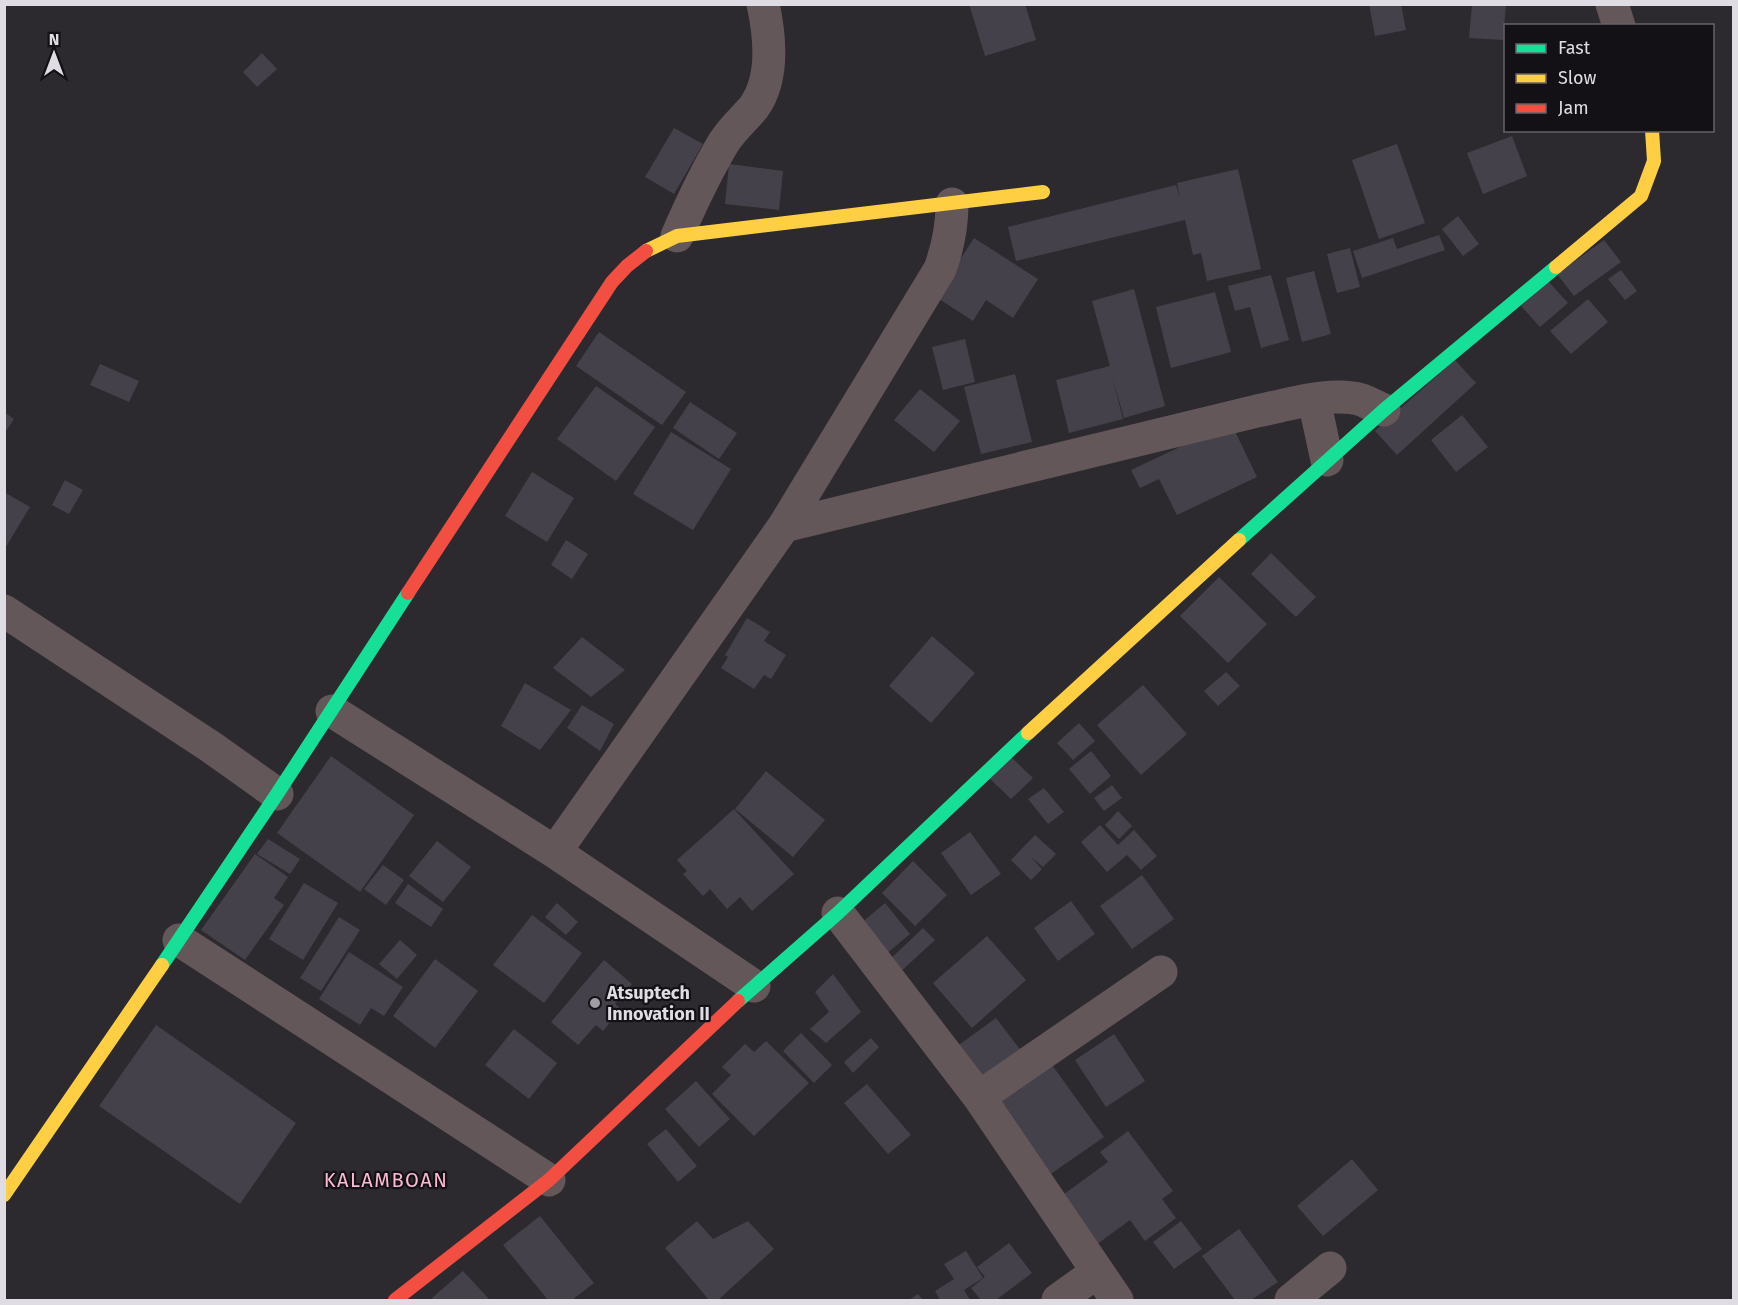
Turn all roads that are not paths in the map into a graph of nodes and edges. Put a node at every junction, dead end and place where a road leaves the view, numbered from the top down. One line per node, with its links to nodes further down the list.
1 (763, 4): 7 (street)
2 (1612, 4): 3 (street)
3 (1618, 24)
4 (1652, 132): 9 (street)
5 (1043, 192): 6 (street)
6 (952, 204): 7 (street); 11 (street)
7 (676, 236): 13 (street)
8 (1314, 400): 9 (street); 10 (street); 11 (street)
9 (1384, 410): 10 (street)
10 (1327, 460): 16 (street)
11 (784, 526): 15 (street)
12 (4, 611): 14 (street)
13 (332, 711): 14 (street); 15 (street)
14 (277, 794): 17 (street)
15 (555, 852): 19 (street)
16 (838, 913): 19 (street); 20 (street)
17 (179, 940): 21 (street); 22 (street)
18 (1161, 972): 20 (street)
19 (754, 986): 21 (street)
20 (979, 1097): 24 (street)
21 (549, 1180): 25 (street)
22 (4, 1195)
23 (1330, 1268): 28 (street)
24 (1097, 1272): 26 (street); 27 (street)
25 (395, 1300)
26 (1058, 1300)
27 (1117, 1300)
28 (1291, 1300)

